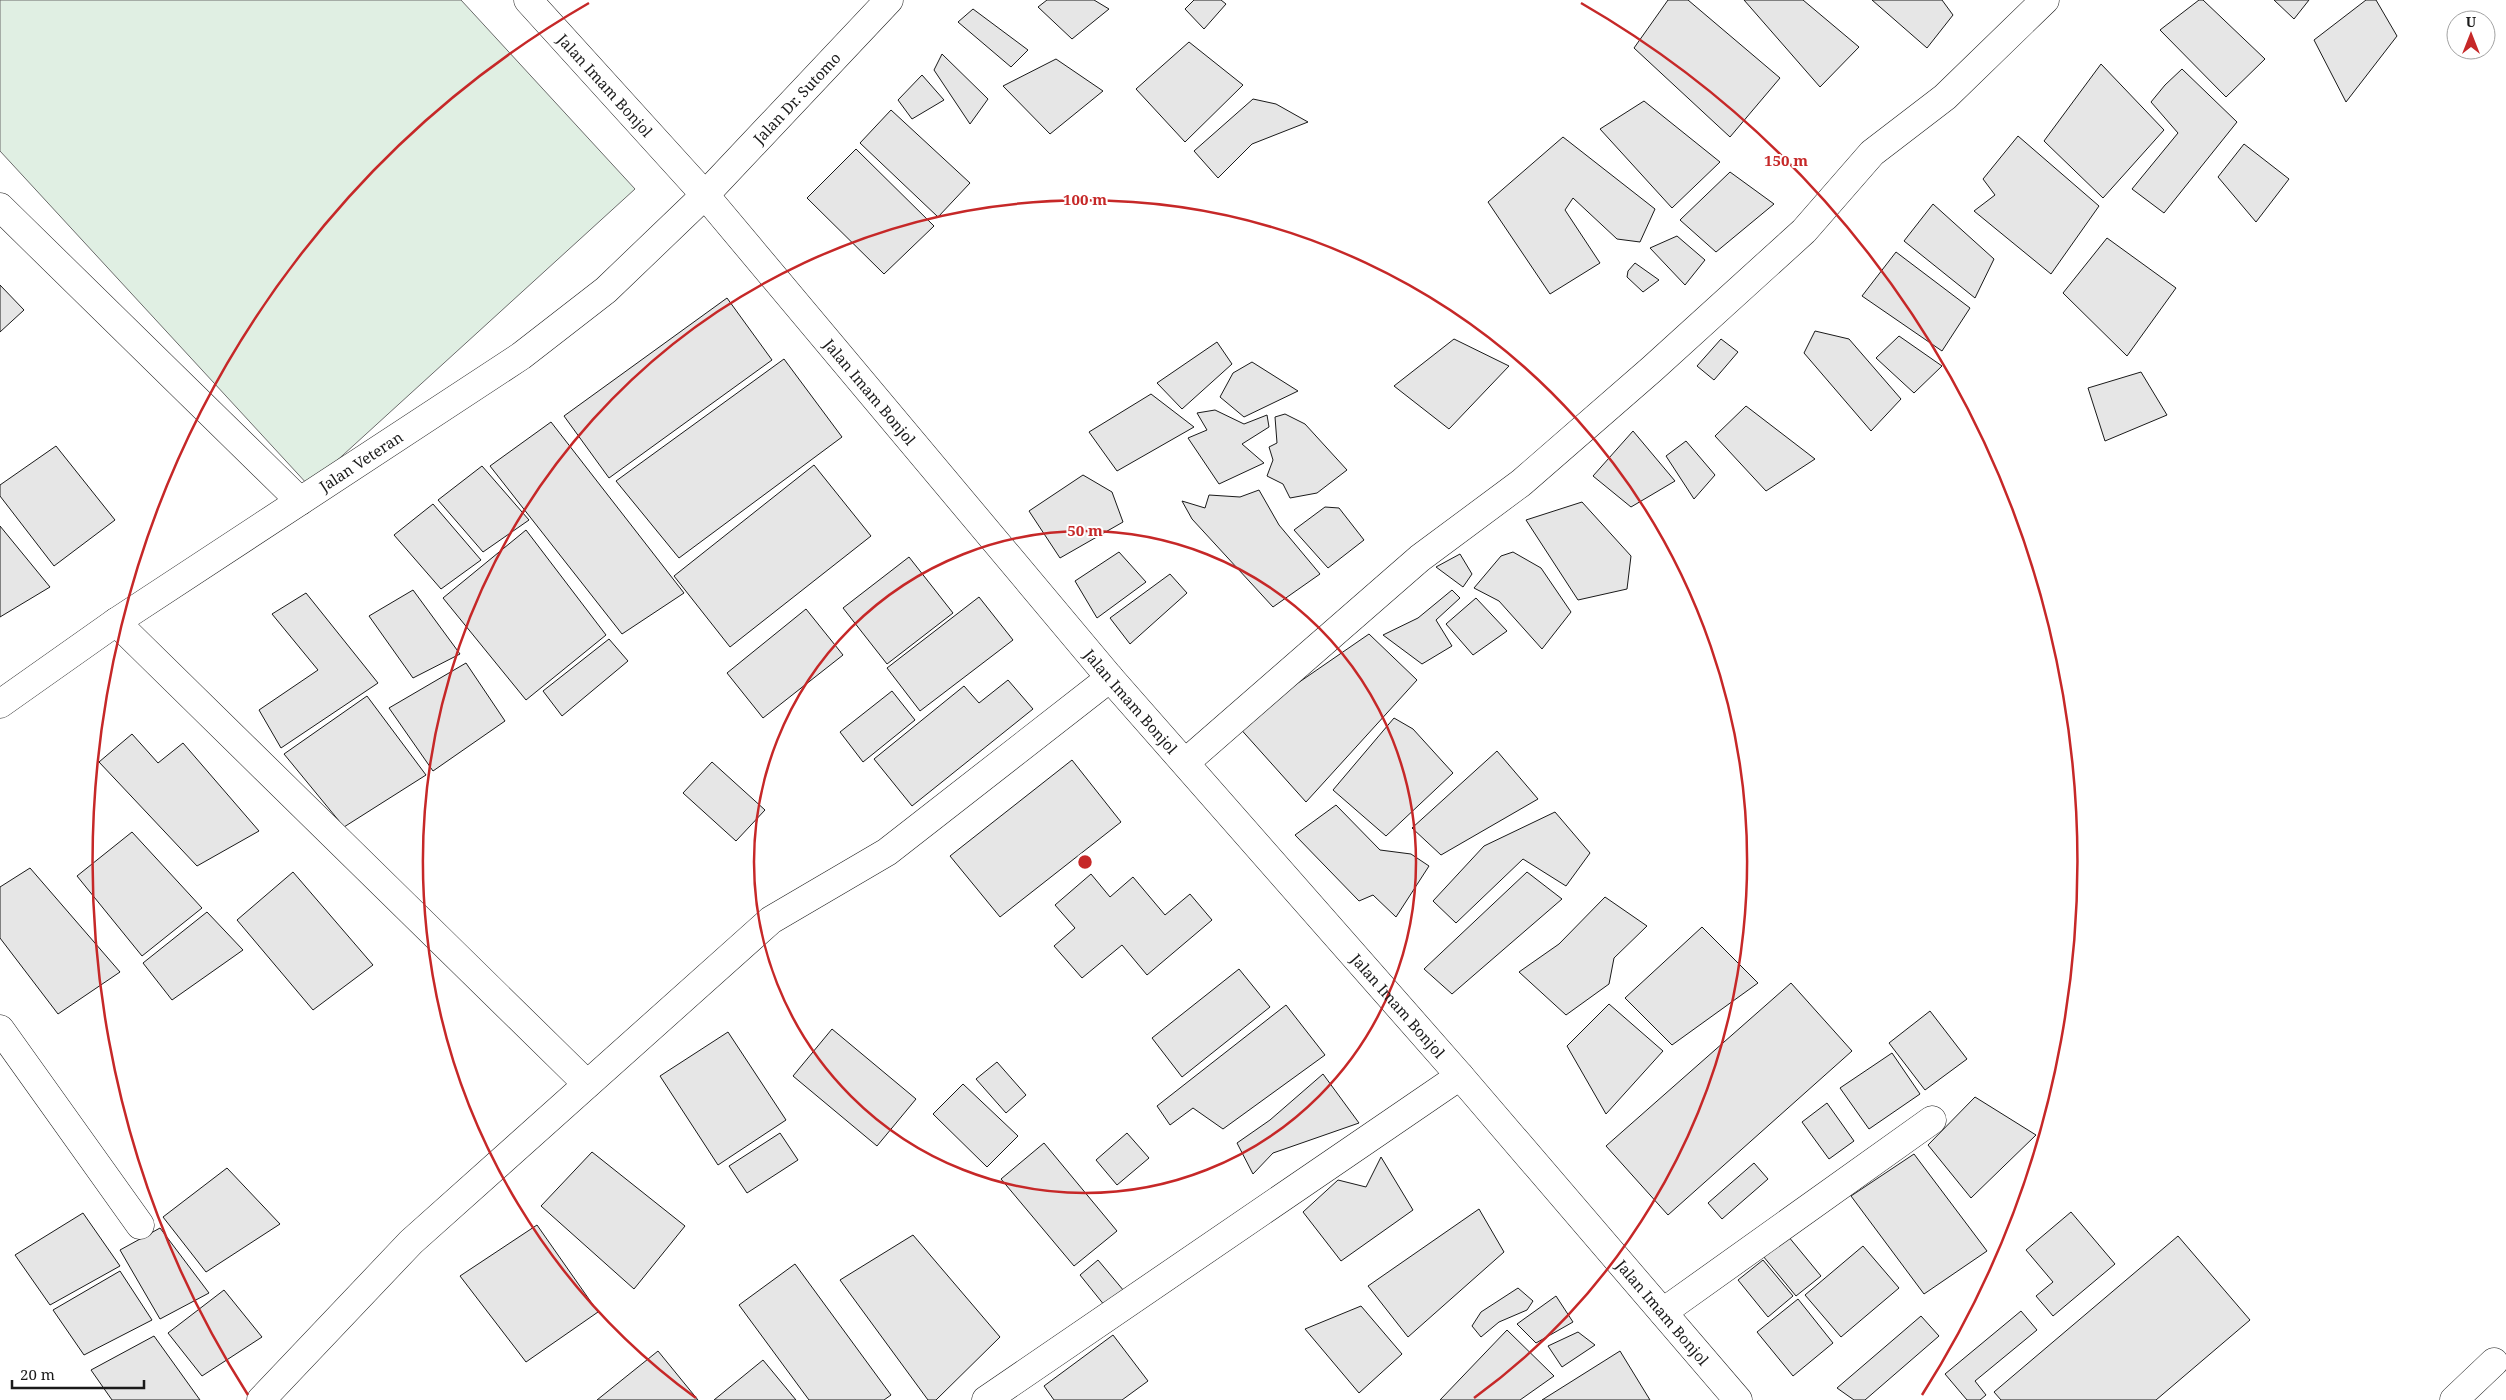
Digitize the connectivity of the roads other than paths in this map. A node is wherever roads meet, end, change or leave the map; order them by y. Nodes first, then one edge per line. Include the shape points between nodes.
1 (528, 0) edge
2 (889, 0) edge
3 (2045, 0) edge
4 (705, 195) junction
5 (0, 207) edge
6 (300, 501) junction
7 (116, 622) junction
8 (1110, 678) junction
9 (0, 704) edge
10 (1186, 762) junction
11 (0, 1029) edge
12 (1460, 1076) junction
13 (587, 1084) junction
14 (1932, 1120) dead end
15 (140, 1225) dead end
16 (1663, 1312) junction
17 (2494, 1362) dead end
18 (261, 1400) edge
19 (986, 1400) edge
20 (1738, 1400) edge
21 (2454, 1400) edge

1 - 4 street, Jalan Imam Bonjol
2 - 4 street, Jalan Dr. Sutomo
3 - 10 street via 1945,97 1872,153 1804,231 1652,369 1521,483 1420,558
4 - 6 street, Jalan Veteran via 606,290 521,356
4 - 8 street, Jalan Imam Bonjol
5 - 6 street
6 - 7 street, Jalan Veteran
7 - 9 street, Jalan Veteran
7 - 13 street
8 - 10 street, Jalan Imam Bonjol
8 - 13 street via 887,852 771,920
10 - 12 street, Jalan Imam Bonjol
11 - 15 street
12 - 16 street, Jalan Imam Bonjol
12 - 19 street
13 - 18 street via 410,1242
14 - 16 street
16 - 20 street, Jalan Imam Bonjol
17 - 21 street

